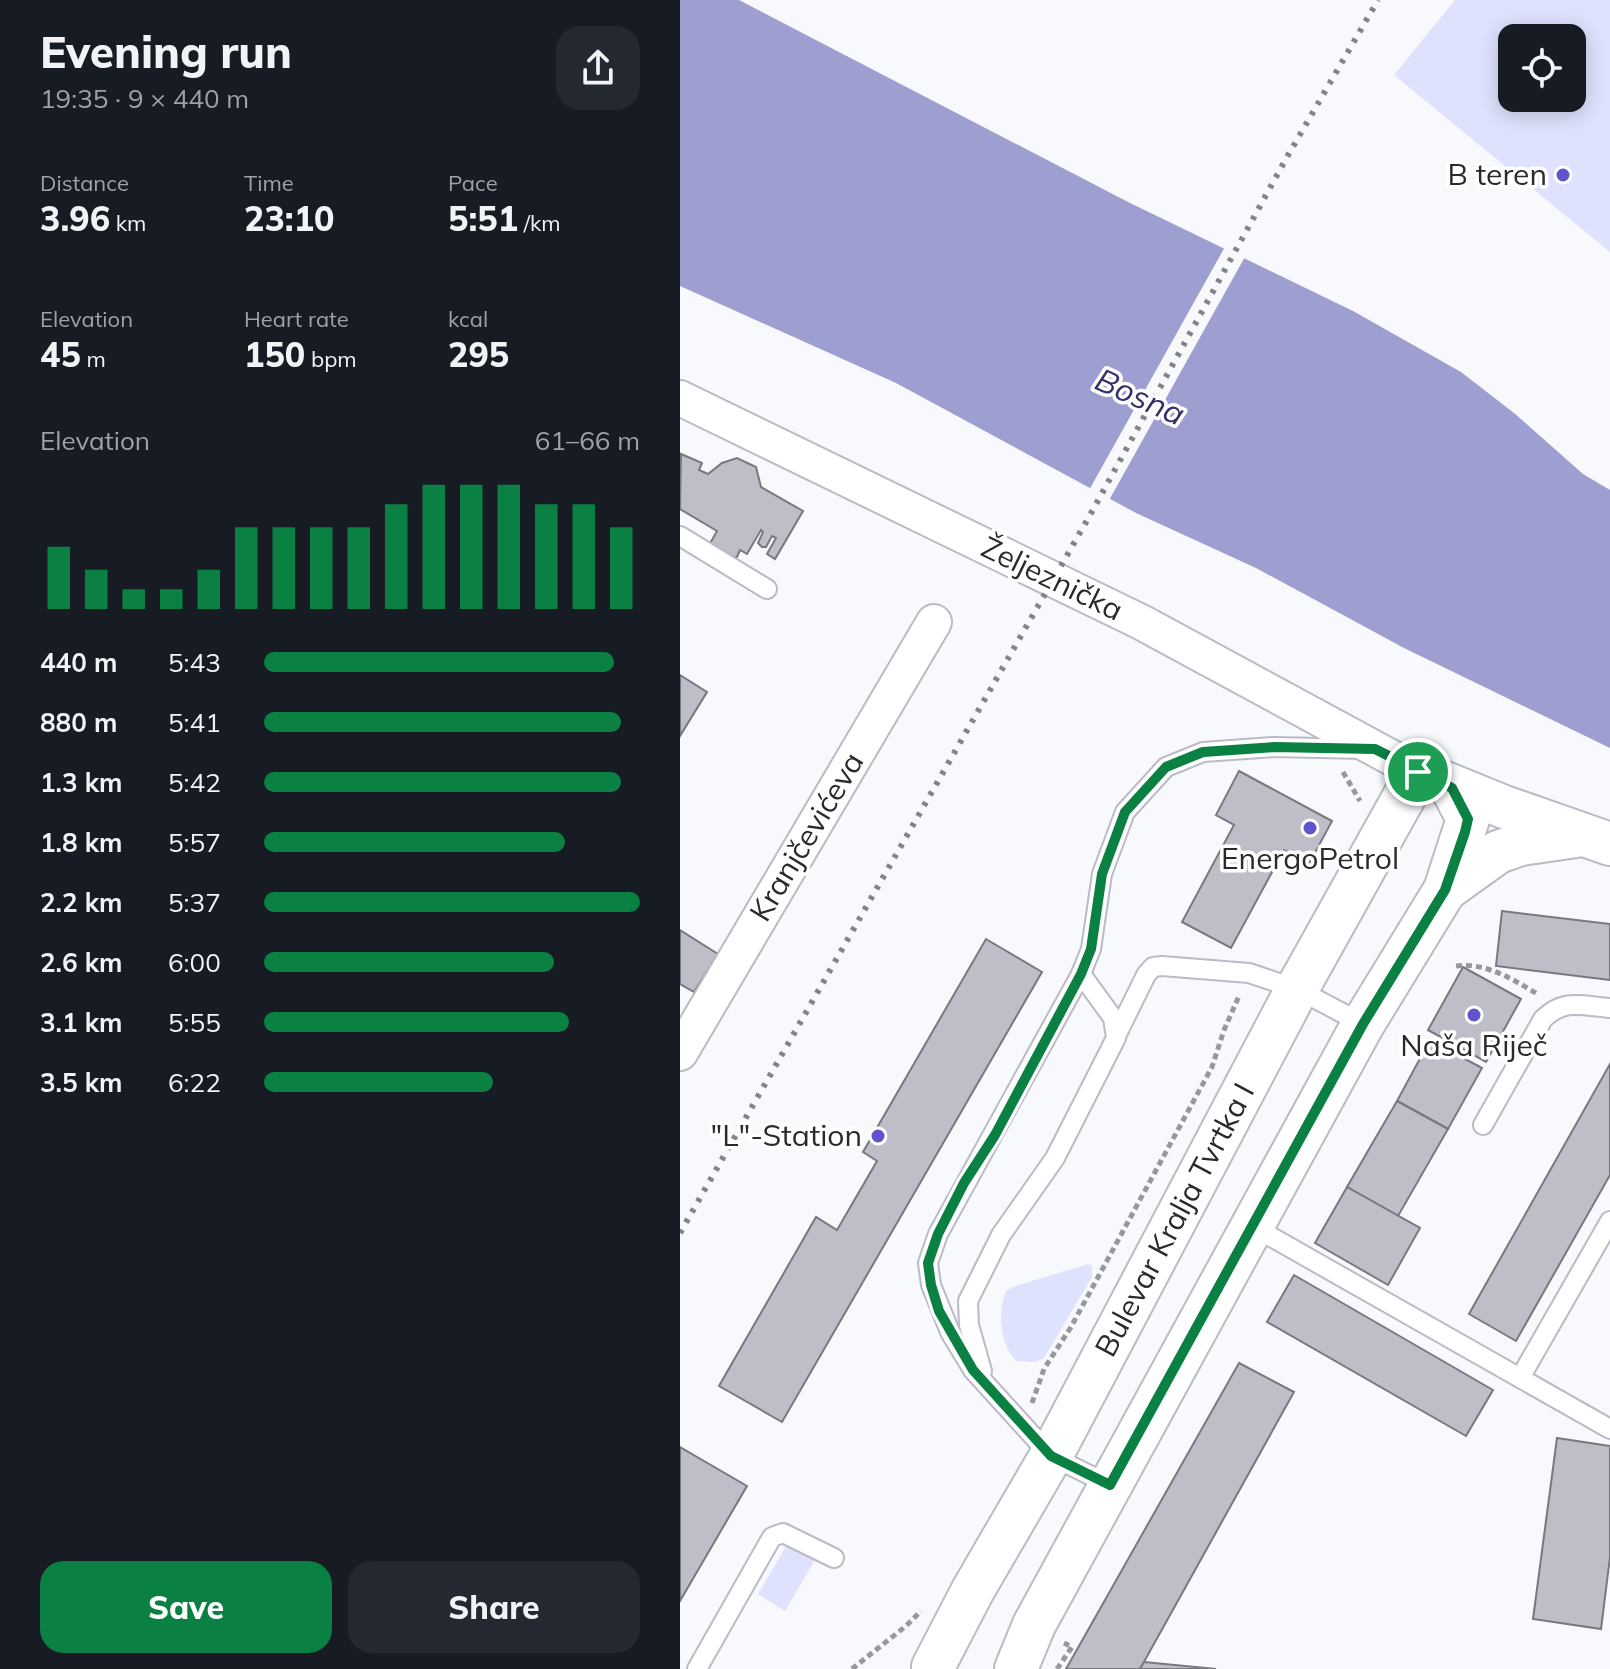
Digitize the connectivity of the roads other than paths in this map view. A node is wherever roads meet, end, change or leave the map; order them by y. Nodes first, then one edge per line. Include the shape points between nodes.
1 (680, 398) edge
2 (680, 536) edge
3 (767, 589) dead end
4 (934, 622) dead end
5 (1375, 749) junction
6 (1435, 780) junction
7 (1595, 840) edge
8 (1445, 890) junction
9 (1081, 974) junction
10 (1297, 989) junction
11 (1610, 1008) edge
12 (1363, 1024) junction
13 (1116, 1038) junction
14 (680, 1053) edge
15 (1483, 1125) dead end
16 (1610, 1221) edge
17 (1252, 1226) junction
18 (1520, 1378) junction
19 (991, 1391) junction
20 (1610, 1429) edge
21 (1051, 1456) junction
22 (1110, 1485) junction
23 (834, 1558) dead end
24 (932, 1668) edge
25 (697, 1669) edge
26 (1016, 1669) edge

1 - 5 street, Željeznička via 1141,622
2 - 3 lane
4 - 14 street, Kranjčevićeva
5 - 6 street, Željeznička
5 - 9 lane via 1203,752 1166,767 1125,812 1102,874 1091,949
6 - 7 street
6 - 8 street via 1468,819
6 - 10 street, Bulevar Kralja Tvrtka I
7 - 8 street via 1521,844 1498,852
8 - 12 street
9 - 13 lane via 1113,1018
9 - 19 lane via 958,1196 928,1263 939,1311
10 - 12 lane
10 - 13 lane via 1249,973 1153,967
10 - 21 street, Bulevar Kralja Tvrtka I
11 - 15 lane via 1556,1007 1543,1019
12 - 17 street
13 - 19 lane via 1055,1158 1001,1235 968,1301 973,1345
16 - 18 lane
17 - 18 lane
17 - 22 street
18 - 20 lane
19 - 21 lane
21 - 22 lane
21 - 24 street, Bulevar Kralja Tvrtka I
22 - 26 street
23 - 25 lane via 783,1533 772,1537

